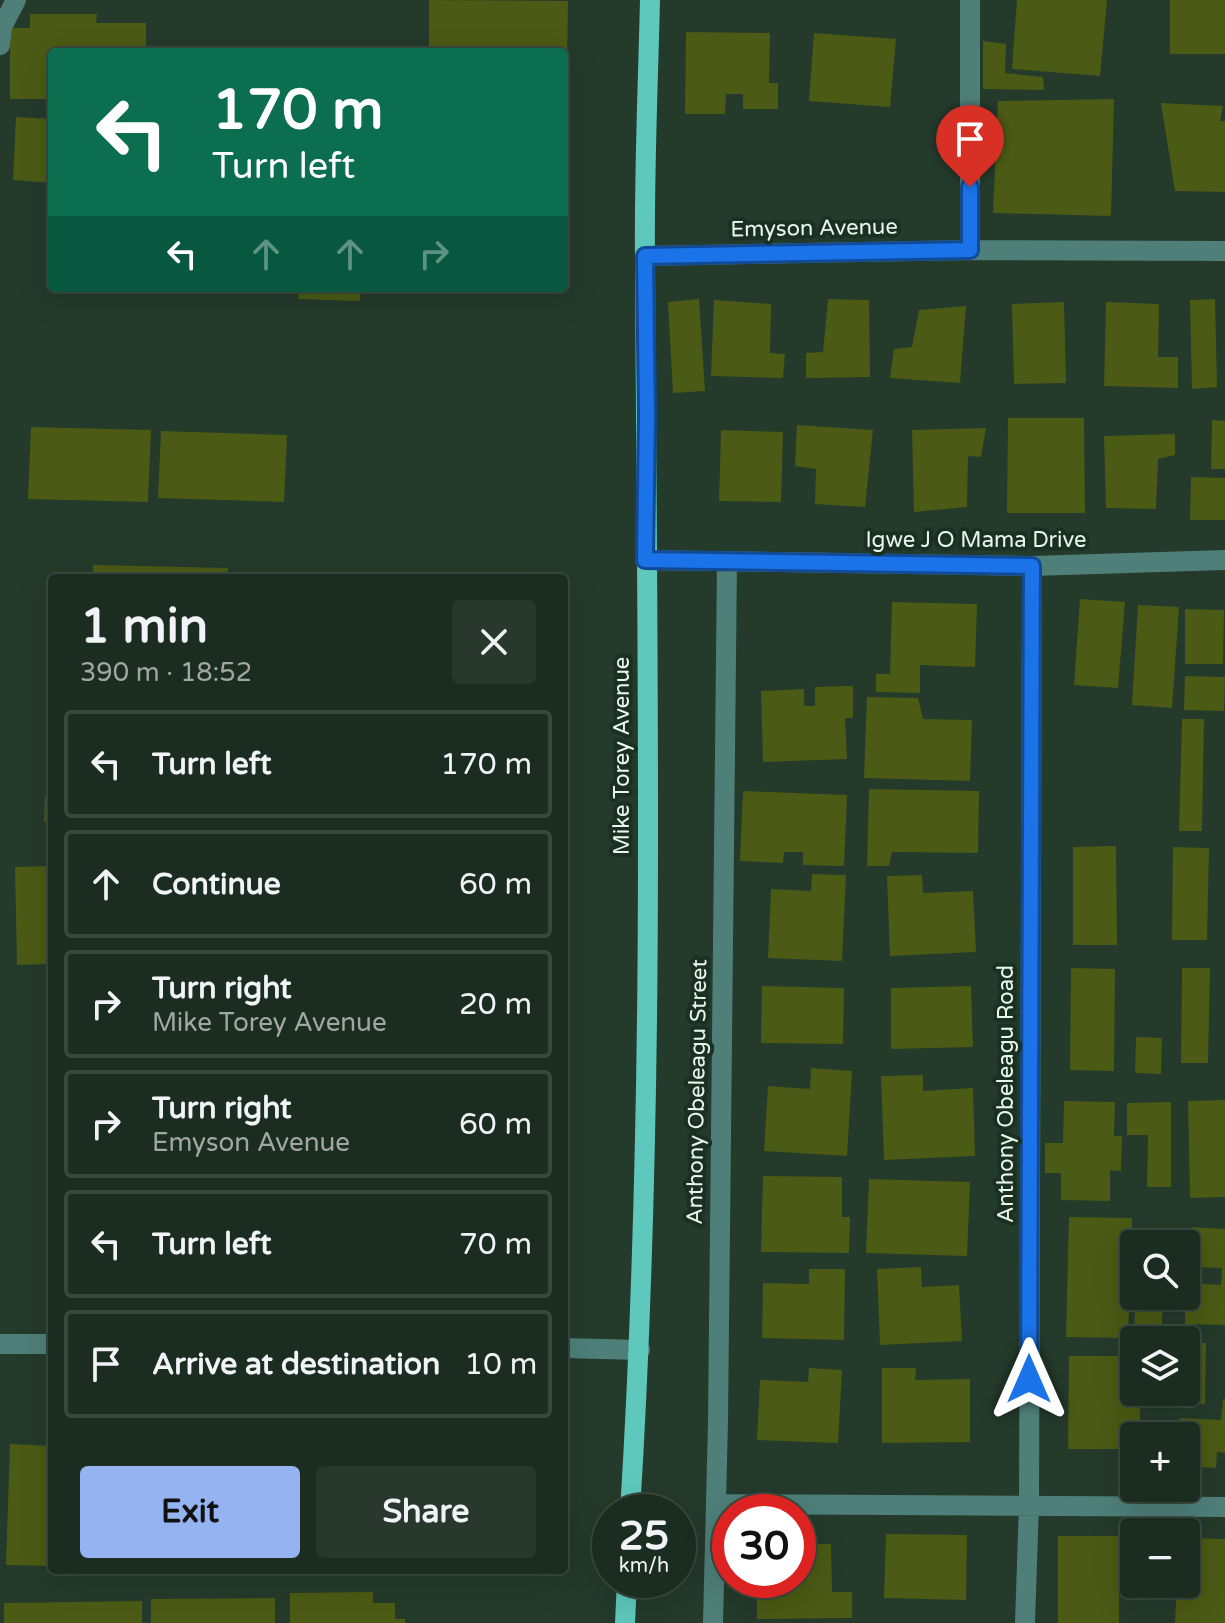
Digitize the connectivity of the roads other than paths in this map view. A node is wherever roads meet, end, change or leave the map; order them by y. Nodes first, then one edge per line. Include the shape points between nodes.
1 (16, 0) edge
2 (650, 0) edge
3 (970, 0) edge
4 (0, 45) edge
5 (970, 250) junction
6 (1225, 251) edge
7 (645, 256) junction
8 (645, 560) junction
9 (1225, 560) edge
10 (727, 561) junction
11 (1032, 566) junction
12 (0, 1344) edge
13 (48, 1344) edge
14 (568, 1348) edge
15 (640, 1350) junction
16 (631, 1494) edge
17 (717, 1494) edge
18 (816, 1504) edge
19 (1029, 1504) junction
20 (1225, 1507) edge
21 (626, 1598) edge
22 (714, 1598) edge
23 (625, 1623) edge
24 (713, 1623) edge
25 (1025, 1623) edge

1 - 4 street via 2,27
2 - 7 main road, Mike Torey Avenue
3 - 5 street
5 - 6 street, Emyson Avenue
5 - 7 street, Emyson Avenue
7 - 8 main road, Mike Torey Avenue
8 - 10 street, Igwe J O Mama Drive
8 - 15 main road, Mike Torey Avenue via 646,1076
9 - 11 street, Igwe J O Mama Drive
10 - 11 street, Igwe J O Mama Drive
10 - 17 street, Anthony Obeleagu Street
11 - 19 street, Anthony Obeleagu Road
12 - 13 street
14 - 15 street
15 - 16 main road, Mike Torey Avenue
18 - 19 street
19 - 20 street
19 - 25 street, Anthony Obeleagu Road
21 - 23 main road
22 - 24 street, Anthony Obeleagu Street

